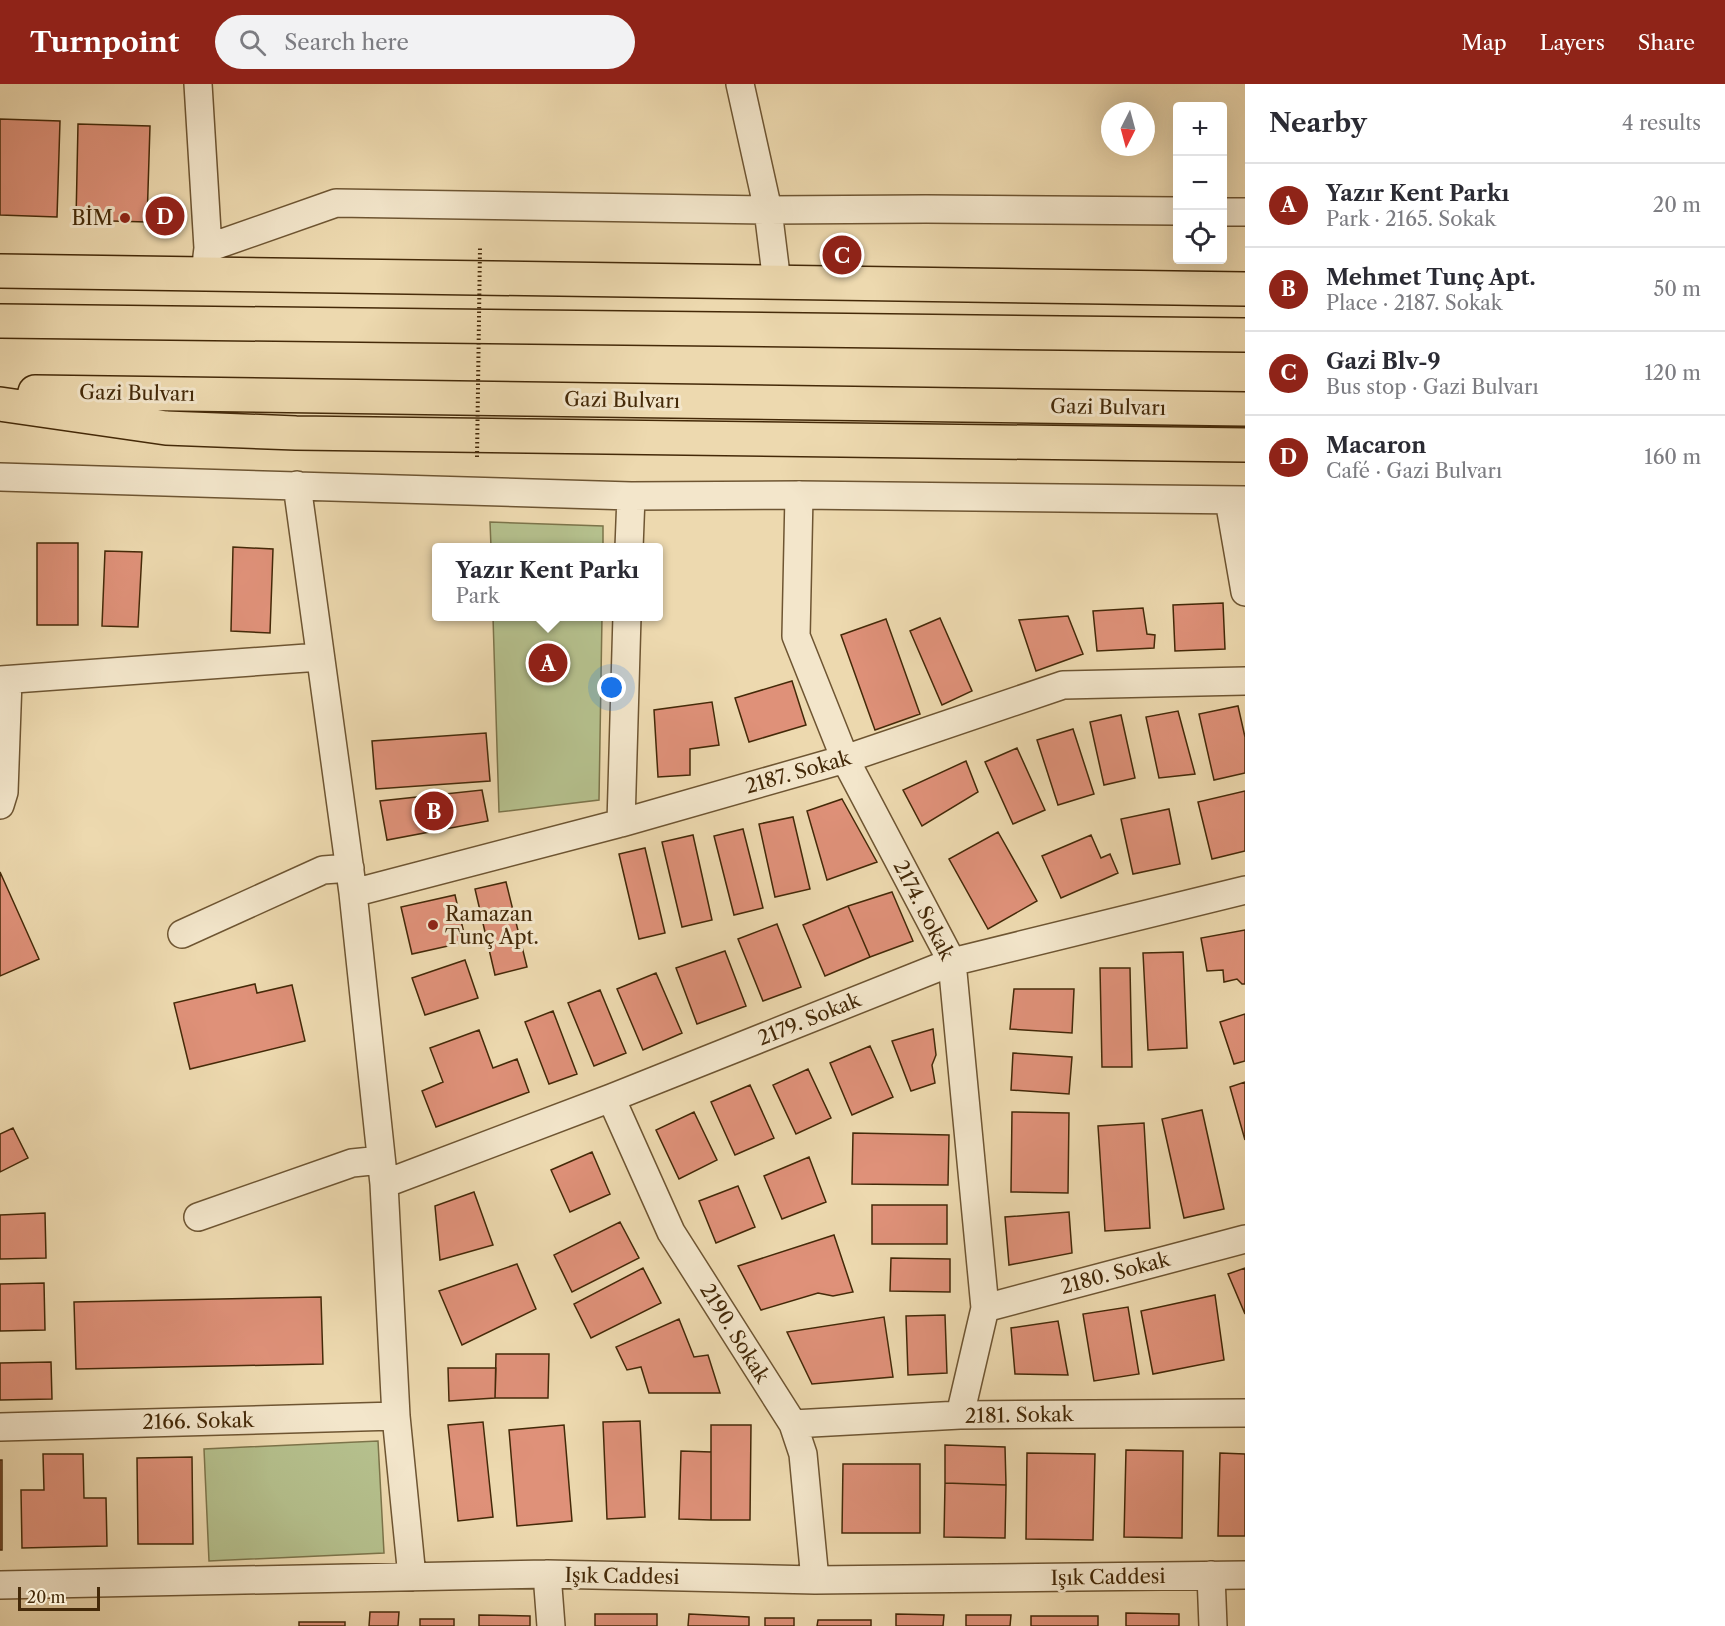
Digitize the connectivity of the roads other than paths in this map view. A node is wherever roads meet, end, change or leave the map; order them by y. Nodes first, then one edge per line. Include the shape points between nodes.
1 (198, 84) edge
2 (740, 84) edge
3 (768, 210) junction
4 (1173, 211) edge
5 (1227, 212) edge
6 (1245, 212) edge
7 (206, 261) junction
8 (0, 271) edge
9 (777, 283) junction
10 (1245, 289) edge
11 (0, 321) edge
12 (1245, 335) edge
13 (0, 391) edge
14 (0, 404) edge
15 (1245, 409) edge
16 (1245, 445) edge
17 (0, 477) edge
18 (297, 485) junction
19 (799, 495) junction
20 (631, 496) junction
21 (1237, 500) edge
22 (629, 543) edge
23 (1245, 592) edge
24 (627, 621) edge
25 (320, 657) junction
26 (4, 680) edge
27 (1245, 681) edge
28 (845, 759) junction
29 (0, 805) edge
30 (621, 823) junction
31 (351, 881) junction
32 (1245, 890) edge
33 (182, 934) dead end
34 (952, 962) junction
35 (610, 1098) junction
36 (383, 1172) junction
37 (198, 1217) dead end
38 (1245, 1239) edge
39 (985, 1308) junction
40 (1245, 1413) edge
41 (960, 1415) junction
42 (396, 1416) junction
43 (793, 1425) junction
44 (0, 1426) edge
45 (547, 1574) junction
46 (1211, 1575) junction
47 (1245, 1575) edge
48 (412, 1577) junction
49 (815, 1580) junction
50 (0, 1585) edge
51 (551, 1626) edge
52 (1213, 1626) edge

1 - 7 street
2 - 3 street
3 - 4 street
3 - 7 street via 336,203
3 - 9 street
5 - 6 street
7 - 8 highway
7 - 9 highway
9 - 10 highway
11 - 12 highway
13 - 15 highway, Gazi Bulvarı
14 - 16 highway via 166,428 296,433
17 - 18 street
18 - 20 street
18 - 25 street
19 - 20 street
19 - 21 street
19 - 28 street, 2174. Sokak via 796,636
20 - 22 street
21 - 23 street
24 - 30 street
25 - 26 street
25 - 31 street
26 - 29 street via 4,792
27 - 28 street, 2187. Sokak via 1063,685
28 - 30 street, 2187. Sokak
28 - 34 street, 2174. Sokak
30 - 31 street, 2187. Sokak
31 - 33 street, 2187. Sokak via 323,870
31 - 36 street
32 - 34 street, 2179. Sokak
34 - 35 street, 2179. Sokak
34 - 39 street, 2174. Sokak
35 - 36 street, 2179. Sokak
35 - 43 street, 2190. Sokak via 671,1232
36 - 37 street, 2179. Sokak via 352,1163
36 - 42 street
38 - 39 street, 2180. Sokak
39 - 41 street, 2174. Sokak
40 - 41 street, 2181. Sokak
41 - 43 street, 2181. Sokak
42 - 44 street, 2166. Sokak
42 - 48 street
43 - 49 street, 2190. Sokak via 803,1454
45 - 48 street, Işık Caddesi
45 - 49 street, Işık Caddesi
45 - 51 street
46 - 47 street, Işık Caddesi
46 - 49 street, Işık Caddesi
46 - 52 street
48 - 50 street, Işık Caddesi

